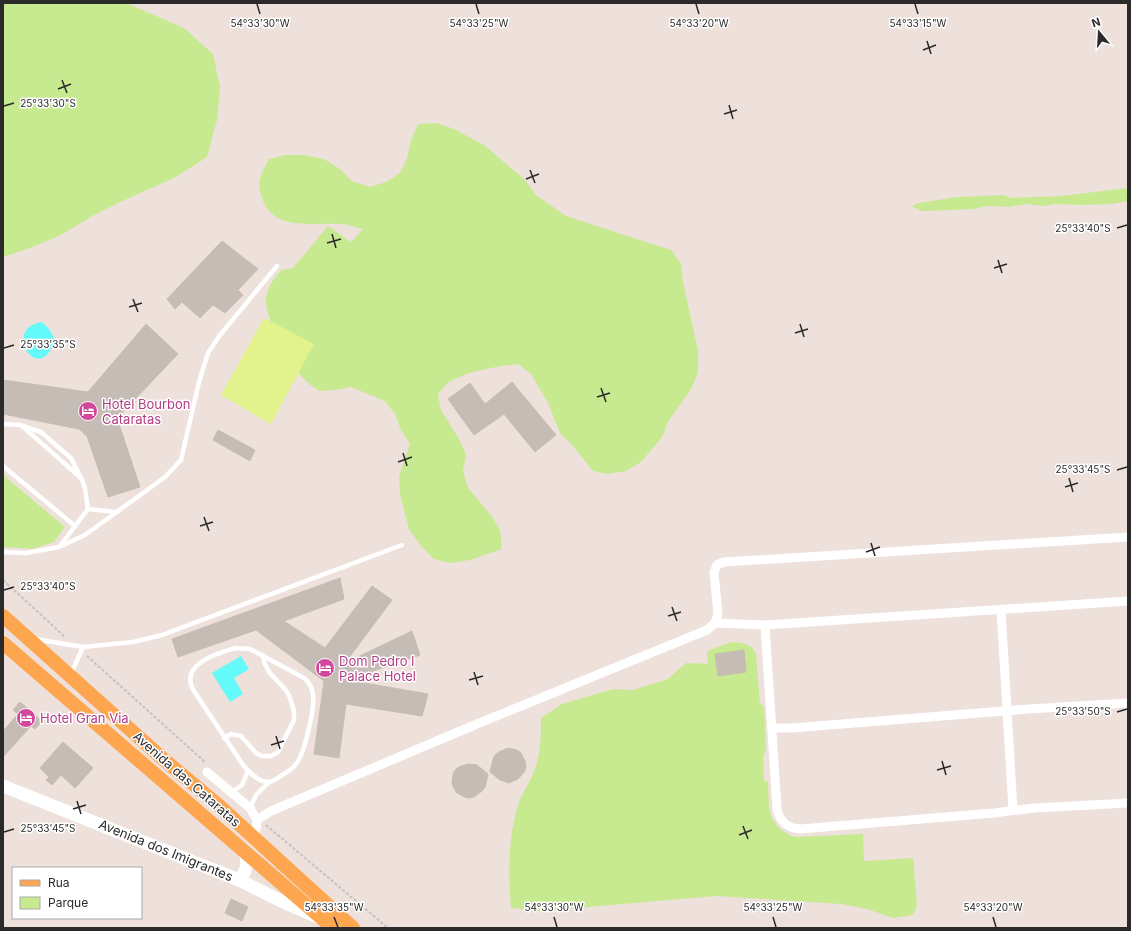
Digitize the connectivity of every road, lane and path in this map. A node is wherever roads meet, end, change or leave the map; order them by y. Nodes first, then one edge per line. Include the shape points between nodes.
1 (277, 266) dead end
2 (3, 424) edge
3 (20, 425) junction
4 (3, 466) edge
5 (82, 479) junction
6 (88, 509) junction
7 (115, 512) junction
8 (75, 526) junction
9 (1128, 537) edge
10 (402, 545) dead end
11 (59, 547) junction
12 (3, 552) edge
13 (3, 580) edge
14 (1128, 601) edge
15 (1000, 610) junction
16 (3, 616) edge
17 (716, 623) junction
18 (765, 625) junction
19 (27, 638) junction
20 (3, 643) edge
21 (75, 646) junction
22 (82, 649) junction
23 (263, 655) junction
24 (70, 676) junction
25 (1128, 703) edge
26 (1007, 710) junction
27 (772, 728) junction
28 (224, 738) junction
29 (208, 768) joint
30 (248, 772) junction
31 (269, 782) junction
32 (3, 786) edge
33 (232, 792) junction
34 (1128, 803) edge
35 (217, 804) junction
36 (250, 808) junction
37 (1013, 810) junction
38 (260, 818) junction
39 (255, 839) junction
40 (244, 850) junction
41 (239, 880) junction
42 (329, 924) edge
43 (353, 928) edge
44 (388, 928) edge

1 - 7 lane via 208,353 181,460 165,477
2 - 3 lane
3 - 5 lane
3 - 5 lane via 41,432 70,458
4 - 8 lane
5 - 6 lane
6 - 7 lane
6 - 8 lane
7 - 11 lane via 85,535
8 - 11 lane
9 - 17 street via 724,562 717,565 714,572 718,614
10 - 22 lane via 162,635 134,642
11 - 12 lane via 26,553
13 - 21 path
14 - 15 street
15 - 18 street
15 - 26 street
16 - 19 main road, Avenida das Cataratas
17 - 18 street
17 - 38 street via 707,630 270,811
18 - 27 street
19 - 21 lane
19 - 24 main road, Avenida das Cataratas
20 - 40 main road, Avenida das Cataratas
21 - 22 lane
22 - 24 lane
22 - 29 path
23 - 28 lane via 246,648 236,648 197,665 192,672 191,687
23 - 28 lane via 269,672 289,695 294,720 278,752 270,756 256,753 241,736 231,734
23 - 31 lane via 304,678 312,689 314,698 306,746 300,759 293,768
24 - 35 main road, Avenida das Cataratas
25 - 26 street
26 - 27 street
26 - 37 street
27 - 37 street via 777,809 781,820 789,827 800,829
28 - 30 lane
29 - 33 street
30 - 31 lane
30 - 33 lane via 242,785
31 - 36 lane via 256,795
32 - 41 street, Avenida dos Imigrantes
33 - 35 street
33 - 36 street
34 - 37 street
35 - 39 main road, Avenida das Cataratas
36 - 38 street
38 - 39 street
38 - 44 path
39 - 43 main road, Avenida das Cataratas
40 - 41 street, Avenida dos Imigrantes via 247,866
40 - 42 main road, Avenida das Cataratas
41 - 42 street, Avenida dos Imigrantes

